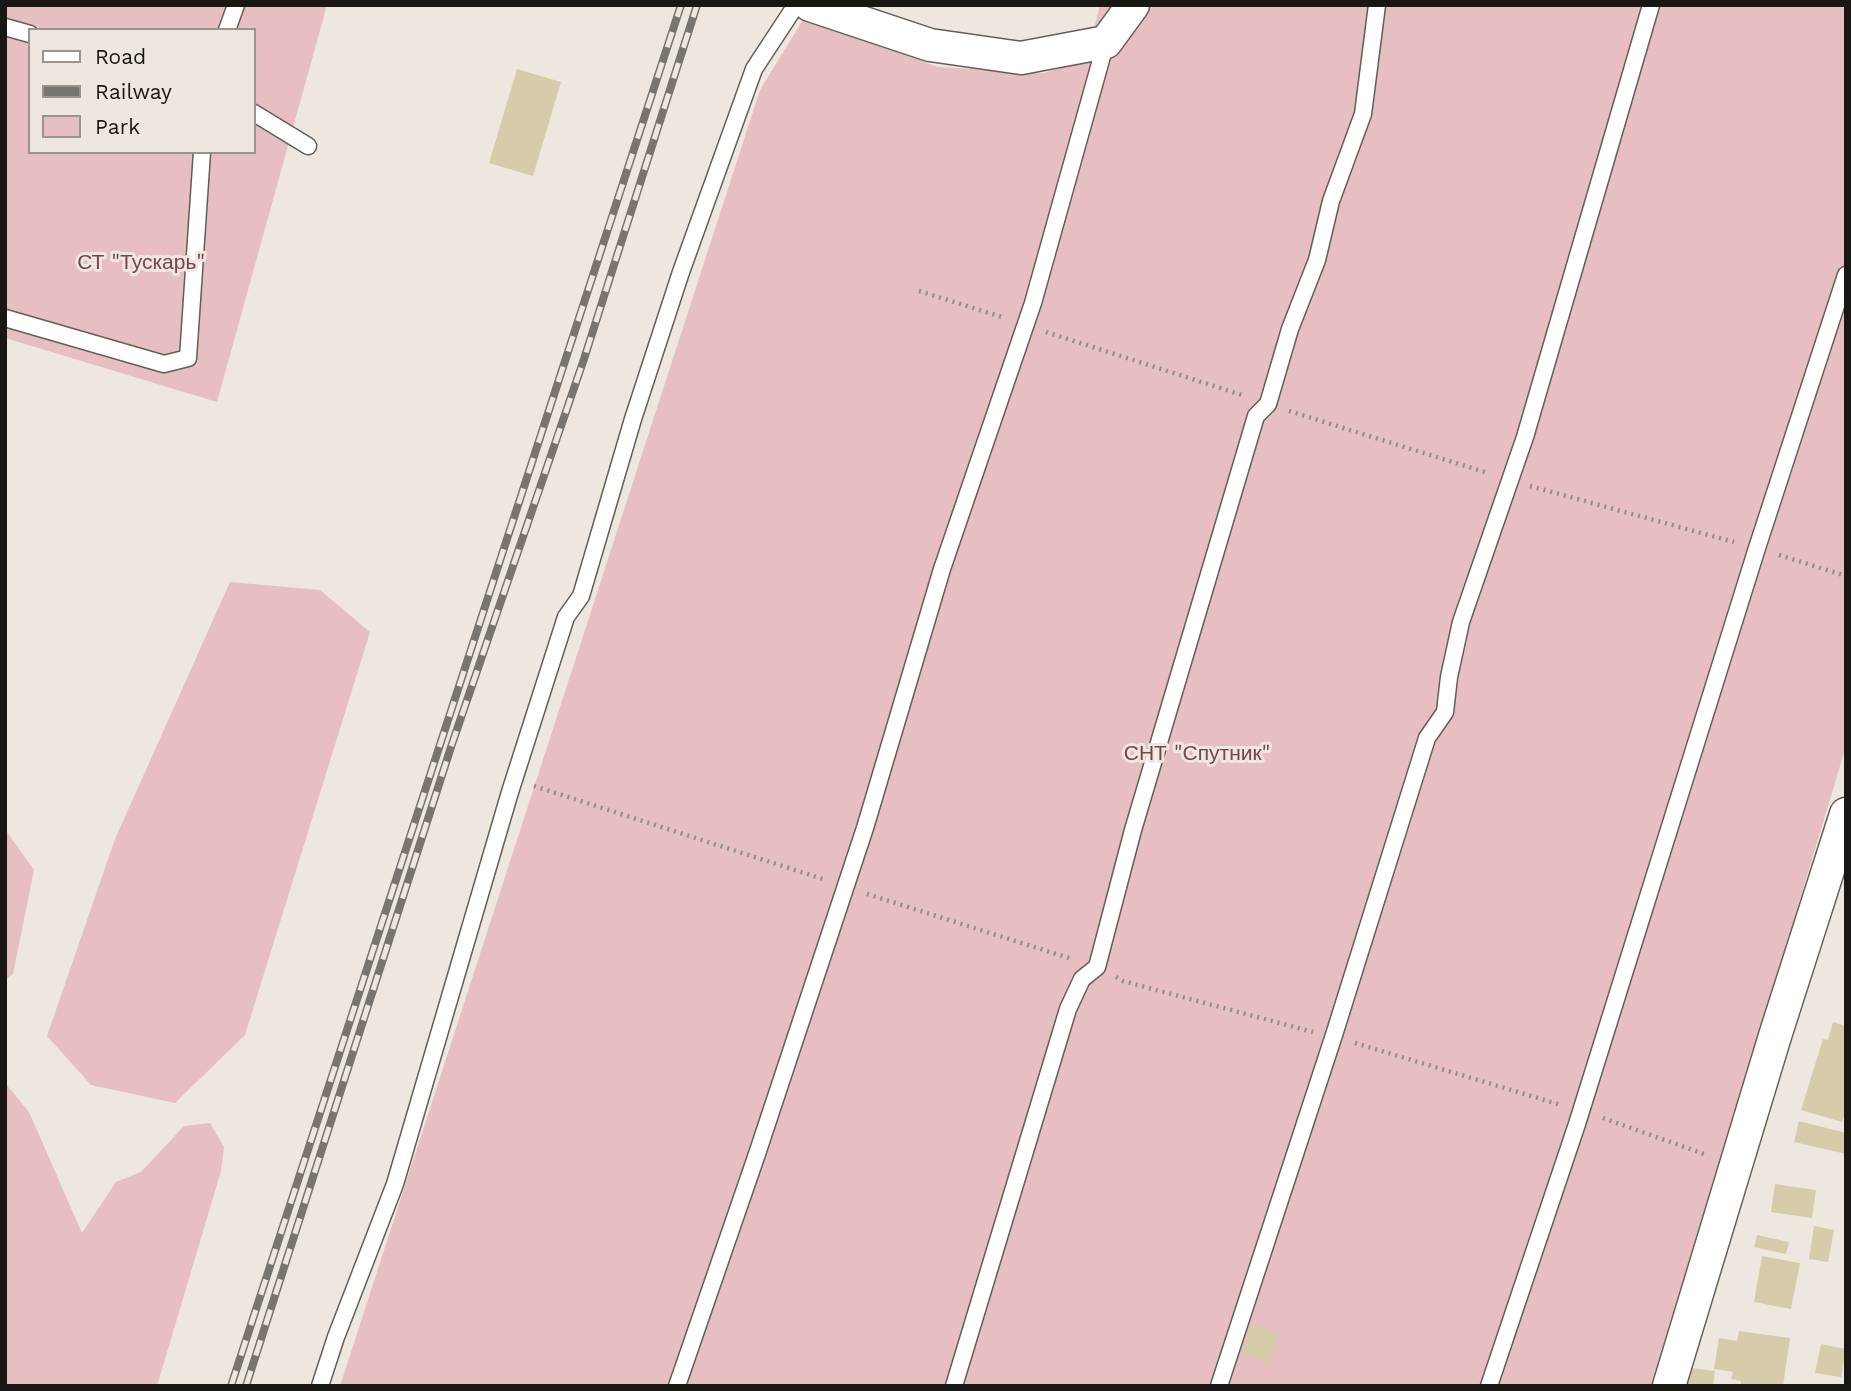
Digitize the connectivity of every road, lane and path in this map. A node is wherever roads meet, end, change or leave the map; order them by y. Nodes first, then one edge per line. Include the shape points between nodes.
1 (236, 5) edge
2 (796, 5) edge
3 (810, 5) edge
4 (1133, 5) edge
5 (1377, 5) edge
6 (1651, 5) edge
7 (5, 27) edge
8 (228, 28) edge
9 (28, 33) edge
10 (1106, 42) junction
11 (256, 114) edge
12 (308, 145) dead end
13 (202, 154) edge
14 (1846, 275) edge
15 (919, 291) dead end
16 (5, 318) edge
17 (1025, 325) junction
18 (1268, 404) junction
19 (1510, 480) junction
20 (1757, 548) junction
21 (1846, 576) edge
22 (514, 780) junction
23 (1846, 814) edge
24 (846, 887) junction
25 (1097, 967) junction
26 (1334, 1035) junction
27 (1581, 1111) junction
28 (1736, 1165) junction
29 (320, 1386) edge
30 (677, 1386) edge
31 (954, 1386) edge
32 (1219, 1386) edge
33 (1489, 1386) edge
34 (1668, 1386) edge

1 - 8 lane
2 - 22 lane via 754,69 727,140 633,419 581,596 566,617
3 - 10 street via 930,45 1021,58
4 - 10 street
5 - 18 lane via 1363,114
6 - 19 lane
7 - 9 lane
10 - 17 lane
11 - 12 lane
13 - 16 lane via 188,358 164,364
14 - 20 lane
15 - 17 path
17 - 18 path
17 - 24 lane via 942,569
18 - 19 path
18 - 25 lane via 1256,416 1252,429
19 - 20 path
19 - 26 lane via 1461,622 1445,712 1427,737
20 - 21 path
20 - 27 lane
22 - 24 path
22 - 29 lane via 395,1184
23 - 28 street
24 - 25 path
24 - 30 lane
25 - 26 path via 1123,981
25 - 31 lane via 1082,979 1068,1009
26 - 27 path
26 - 32 lane
27 - 28 path
27 - 33 lane
28 - 34 street

